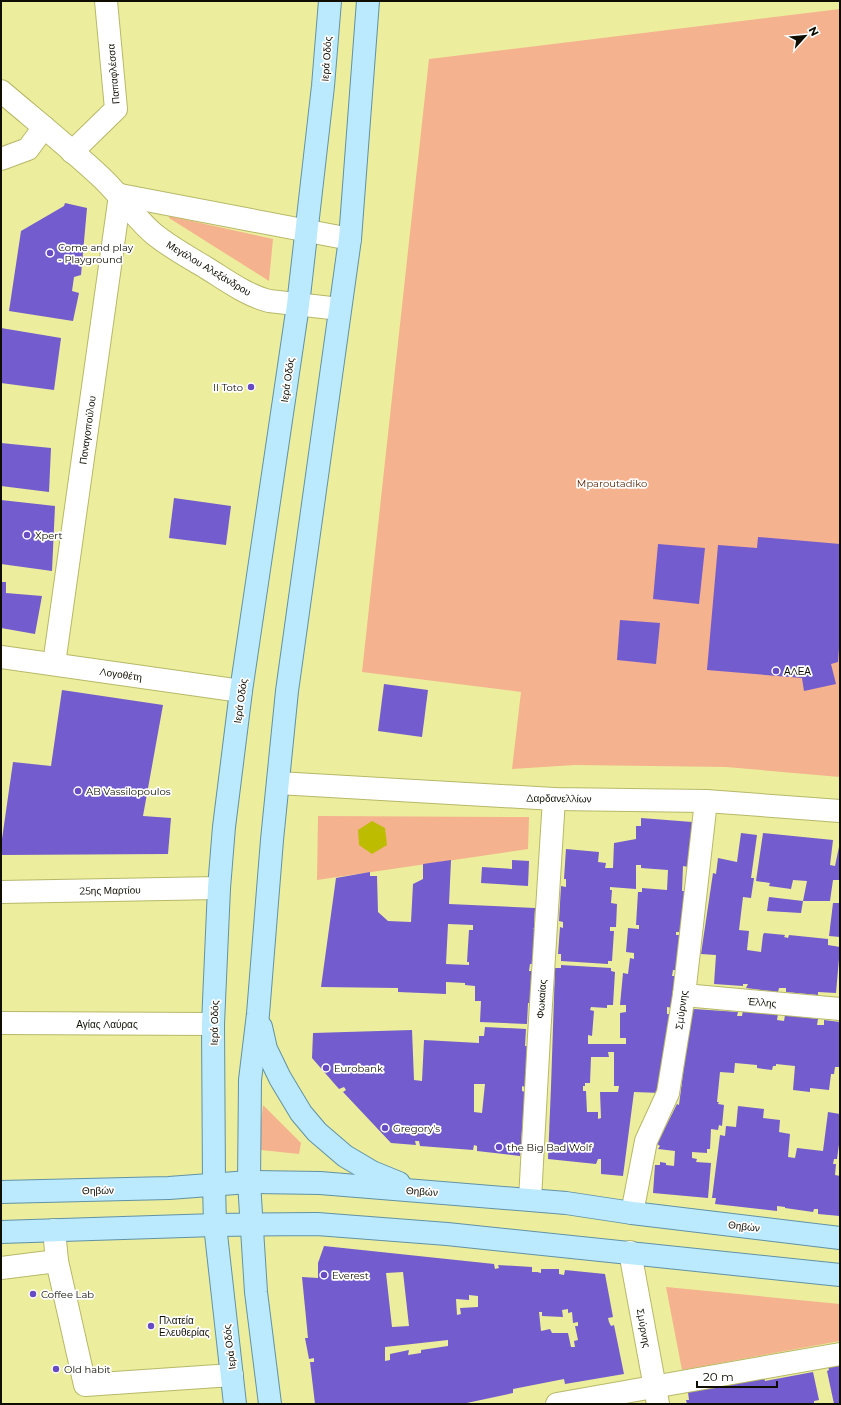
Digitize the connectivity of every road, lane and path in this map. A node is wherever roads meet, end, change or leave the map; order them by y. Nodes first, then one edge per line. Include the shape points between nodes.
1 (106, 1) edge
2 (330, 1) edge
3 (368, 1) edge
4 (1, 91) edge
5 (44, 127) junction
6 (72, 152) junction
7 (1, 159) edge
8 (120, 195) junction
9 (307, 231) junction
10 (350, 239) junction
11 (298, 305) junction
12 (340, 310) junction
13 (1, 657) edge
14 (54, 664) junction
15 (241, 691) junction
16 (278, 783) junction
17 (554, 799) junction
18 (706, 801) junction
19 (840, 811) edge
20 (219, 888) junction
21 (1, 892) edge
22 (684, 995) junction
23 (840, 1009) edge
24 (258, 1014) junction
25 (1, 1023) edge
26 (213, 1024) junction
27 (249, 1182) junction
28 (214, 1184) junction
29 (1, 1192) edge
30 (453, 1193) junction
31 (530, 1200) junction
32 (632, 1213) junction
33 (216, 1225) junction
34 (252, 1225) junction
35 (54, 1230) junction
36 (1, 1232) edge
37 (840, 1238) edge
38 (630, 1252) junction
39 (58, 1261) junction
40 (1, 1268) edge
41 (840, 1275) edge
42 (840, 1354) edge
43 (232, 1375) junction
44 (656, 1395) edge
45 (235, 1404) edge
46 (270, 1404) edge
47 (557, 1404) edge

1 - 6 street, Παπαφλέσσα via 116,109
2 - 9 main road, Ιερά Οδός via 324,86
3 - 10 main road
4 - 5 street, Μεγάλου Αλεξάνδρου
5 - 6 street, Μεγάλου Αλεξάνδρου
5 - 7 street via 28,149
6 - 8 street, Μεγάλου Αλεξάνδρου
8 - 9 street
8 - 11 street, Μεγάλου Αλεξάνδρου via 154,234 246,292 261,299
8 - 14 street, Παναγοπούλου
9 - 10 street
9 - 11 main road, Ιερά Οδός
10 - 12 main road
11 - 12 street, Μεγάλου Αλεξάνδρου
11 - 15 main road, Ιερά Οδός
12 - 16 main road via 287,691
13 - 14 street, Λογοθέτη
14 - 15 street, Λογοθέτη
15 - 20 main road, Ιερά Οδός
16 - 17 street, Δαρδανελλίων
16 - 24 main road
17 - 18 street, Δαρδανελλίων
17 - 31 street, Φωκαίας
18 - 19 street, Δαρδανελλίων
18 - 22 street, Σμύρνης
20 - 21 street, 25ης Μαρτίου
20 - 26 main road, Ιερά Οδός
22 - 23 street, Έλλης
22 - 32 street, Σμύρνης via 668,1092 646,1141
24 - 27 main road via 250,1080
24 - 30 main road via 266,1049 277,1073 301,1113 317,1132 346,1156 372,1172 405,1185
25 - 26 street, Αγίας Λαύρας
26 - 28 main road, Ιερά Οδός
27 - 28 main road, Θηβών
27 - 30 main road, Θηβών via 320,1183
27 - 34 main road
28 - 29 main road, Θηβών via 169,1188
28 - 33 main road, Ιερά Οδός
30 - 31 main road, Θηβών
31 - 32 main road, Θηβών
32 - 37 main road, Θηβών
33 - 34 main road
33 - 35 main road
33 - 43 main road, Ιερά Οδός
34 - 38 main road via 317,1224
34 - 46 main road via 256,1292
35 - 36 main road
35 - 39 street
38 - 41 main road
38 - 44 street, Σμύρνης
39 - 40 street
39 - 43 street via 85,1385
42 - 44 street
43 - 45 main road, Ιερά Οδός
44 - 47 street

